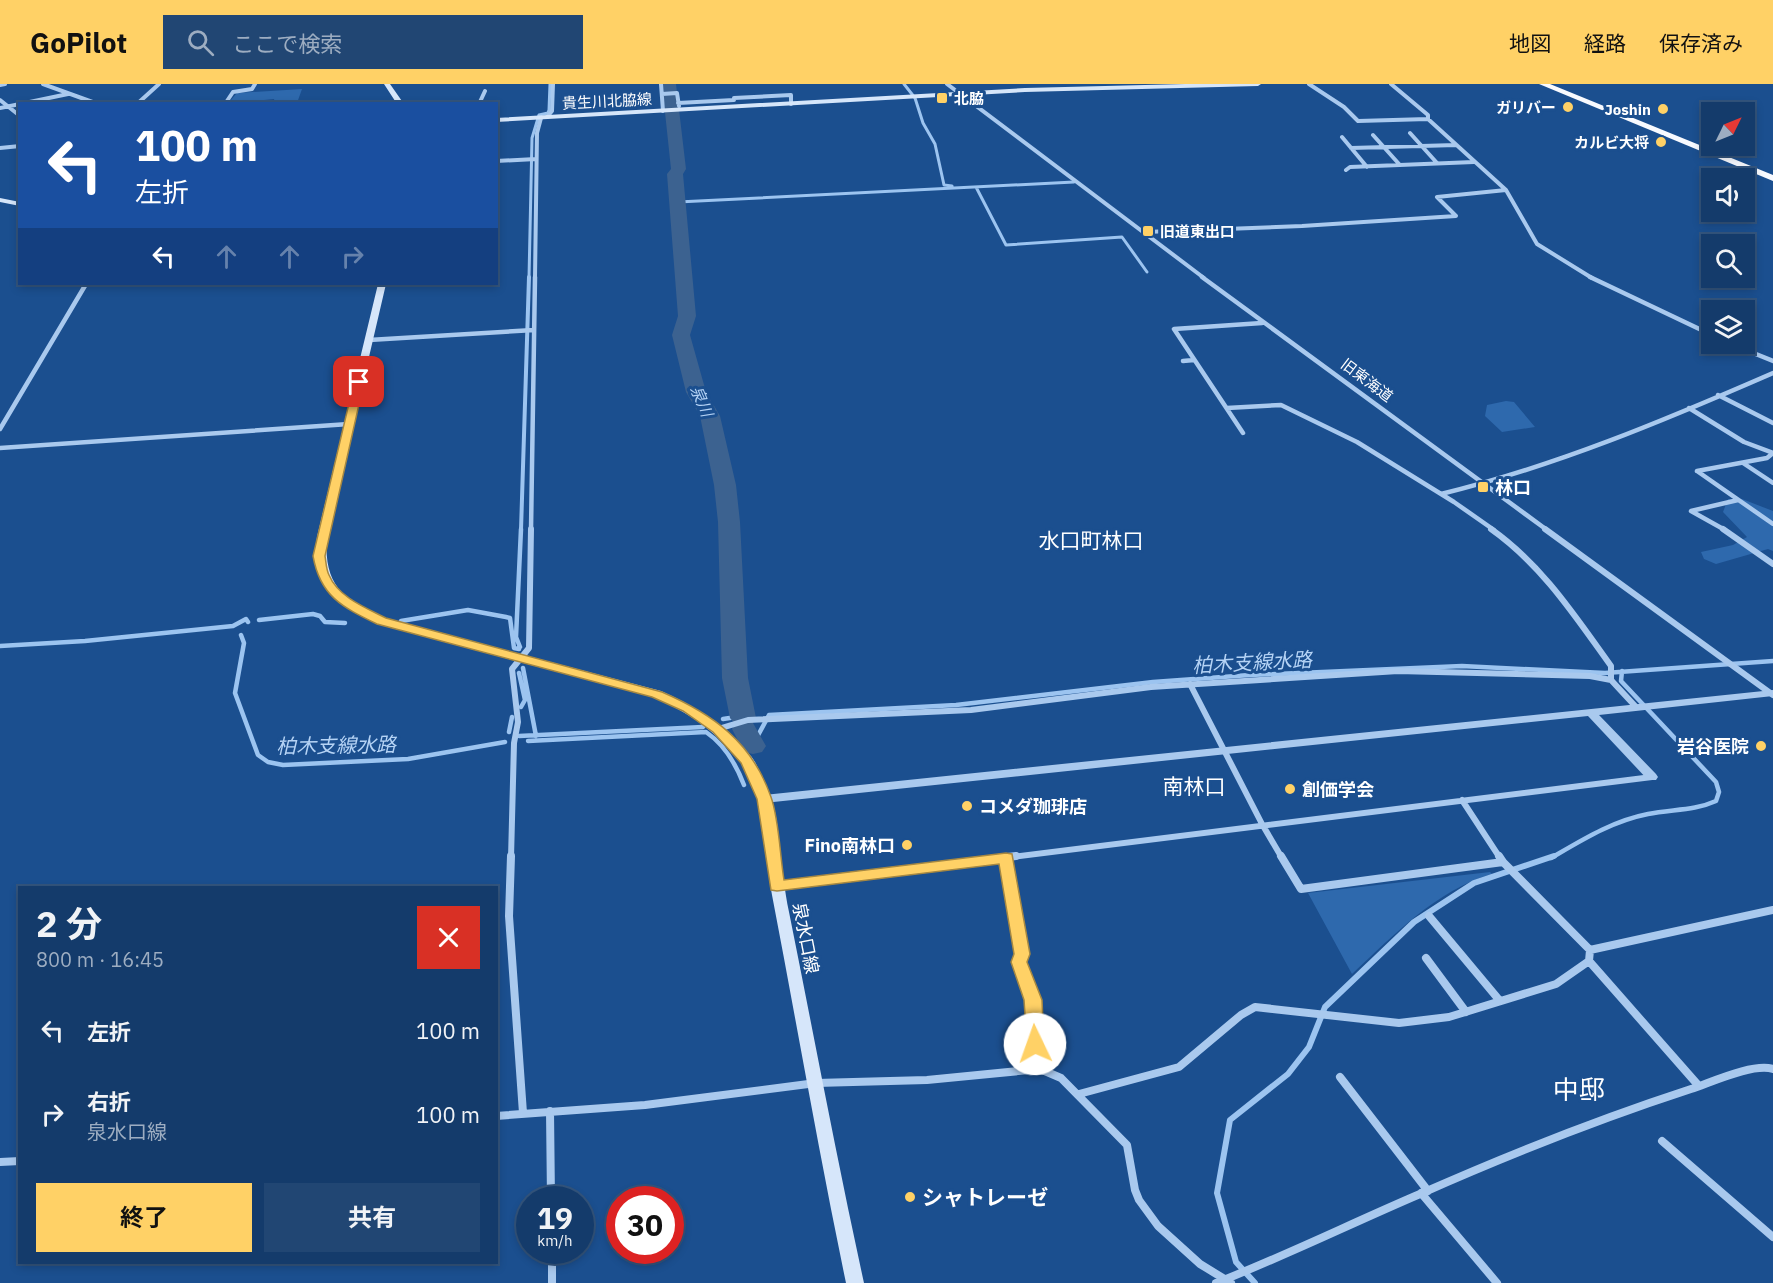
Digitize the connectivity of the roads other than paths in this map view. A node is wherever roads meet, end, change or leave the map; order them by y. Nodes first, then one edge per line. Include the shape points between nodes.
1 (5, 84) edge
2 (42, 84) edge
3 (159, 84) edge
4 (255, 84) edge
5 (387, 84) edge
6 (553, 84) edge
7 (661, 84) edge
8 (947, 84) edge
9 (1258, 84) edge
10 (1309, 84) edge
11 (1391, 84) edge
12 (1543, 84) edge
13 (1558, 84) edge
14 (0, 85) edge
15 (484, 91) dead end
16 (732, 91) dead end
17 (68, 94) junction
18 (662, 94) junction
19 (961, 95) junction
20 (0, 100) edge
21 (30, 102) edge
22 (92, 102) edge
23 (139, 102) edge
24 (226, 102) edge
25 (400, 102) edge
26 (480, 102) edge
27 (734, 102) junction
28 (18, 104) edge
29 (7, 106) junction
30 (679, 106) junction
31 (0, 108) edge
32 (663, 111) junction
33 (18, 114) edge
34 (544, 117) junction
35 (1428, 119) junction
36 (498, 120) edge
37 (1410, 133) dead end
38 (1373, 135) dead end
39 (1342, 138) dead end
40 (1456, 145) junction
41 (18, 146) edge
42 (1421, 146) junction
43 (1385, 147) junction
44 (0, 148) edge
45 (1350, 148) junction
46 (536, 159) junction
47 (498, 162) edge
48 (1474, 162) junction
49 (1437, 163) junction
50 (1399, 164) junction
51 (1367, 166) junction
52 (1346, 170) dead end
53 (1773, 171) edge
54 (1773, 178) edge
55 (1506, 189) junction
56 (0, 200) edge
57 (18, 204) edge
58 (1145, 232) junction
59 (85, 285) edge
60 (382, 285) edge
61 (1263, 323) junction
62 (534, 330) junction
63 (1701, 330) edge
64 (369, 340) junction
65 (1755, 354) edge
66 (1194, 360) junction
67 (1183, 361) dead end
68 (1773, 361) edge
69 (1773, 373) edge
70 (1718, 395) junction
71 (1227, 408) junction
72 (1689, 408) junction
73 (1773, 423) edge
74 (349, 424) junction
75 (0, 429) edge
76 (1243, 433) dead end
77 (0, 448) edge
78 (1773, 453) edge
79 (1743, 462) junction
80 (1773, 483) edge
81 (1482, 484) junction
82 (1441, 494) junction
83 (1738, 500) junction
84 (1773, 524) edge
85 (1773, 564) edge
86 (520, 659) junction
87 (1611, 680) junction
88 (1190, 684) junction
89 (1772, 694) edge
90 (1636, 707) junction
91 (1591, 712) junction
92 (718, 729) junction
93 (1223, 751) junction
94 (1652, 777) joint
95 (764, 799) junction
96 (1462, 800) junction
97 (1262, 824) junction
98 (1006, 858) junction
99 (1503, 862) junction
100 (777, 886) junction
101 (1773, 910) edge
102 (1430, 916) dead end
103 (1590, 950) junction
104 (1426, 958) dead end
105 (1589, 961) junction
106 (1500, 1001) junction
107 (1466, 1012) junction
108 (1040, 1069) junction
109 (1773, 1069) edge
110 (1340, 1077) dead end
111 (816, 1083) junction
112 (1698, 1085) junction
113 (1079, 1094) junction
114 (550, 1111) junction
115 (523, 1113) junction
116 (498, 1116) edge
117 (1662, 1141) dead end
118 (18, 1161) edge
119 (0, 1162) edge
120 (551, 1186) edge
121 (1425, 1192) junction
122 (1773, 1236) edge
123 (552, 1264) edge
124 (1228, 1281) edge
125 (552, 1283) edge
126 (855, 1283) edge
127 (1216, 1283) edge
128 (1497, 1283) edge

1 - 14 street
2 - 17 street
3 - 23 street
4 - 24 street via 252,89 233,92
5 - 25 main road
6 - 34 street via 552,111
7 - 18 street
8 - 19 street, 旧東海道
9 - 19 main road, 貴生川北脇線
10 - 35 street via 1358,121
11 - 35 street
12 - 54 highway
13 - 53 highway
15 - 26 street
16 - 27 street
17 - 21 street
17 - 22 street
18 - 30 street via 677,93
18 - 32 street
19 - 27 main road, 貴生川北脇線 via 791,104
19 - 58 street, 旧東海道
20 - 29 street
27 - 30 main road, 貴生川北脇線
28 - 29 street
29 - 31 street
29 - 33 street
30 - 32 main road, 貴生川北脇線
32 - 34 main road, 貴生川北脇線
34 - 36 main road, 貴生川北脇線
34 - 46 street via 537,133
35 - 40 street
37 - 42 street
38 - 43 street
39 - 45 street
40 - 42 street
40 - 48 street
41 - 44 street
42 - 43 street
42 - 49 street
43 - 45 street
43 - 50 street
45 - 51 street
46 - 47 street
46 - 62 street
48 - 49 street
48 - 55 street
49 - 50 street
50 - 51 street
51 - 52 street
55 - 58 street via 1437,196 1456,216
55 - 63 street via 1537,244 1593,279
56 - 57 main road
58 - 61 street, 旧東海道
59 - 75 street
60 - 64 main road, 泉水口線
61 - 66 street via 1174,329
61 - 81 street, 旧東海道
62 - 64 street
62 - 86 street via 529,648
64 - 74 main road, 泉水口線
65 - 68 street
66 - 67 street
66 - 71 street
69 - 70 street
70 - 72 street
70 - 73 street
71 - 76 street
71 - 82 street via 1281,405 1357,442
72 - 78 street via 1744,442
72 - 81 street via 1649,427
74 - 77 street
74 - 86 main road, 泉水口線 via 320,546 320,567 328,585 344,601 381,621
78 - 79 street via 1767,458
79 - 80 street
79 - 83 street via 1697,471
81 - 82 street
81 - 89 street, 旧東海道
82 - 87 street via 1514,545 1549,580 1611,666
83 - 84 street
83 - 85 street via 1690,512 1723,529
86 - 92 main road, 泉水口線 via 657,694 688,708
86 - 115 street via 512,669 518,722 514,743 509,916
87 - 88 street via 1590,676 1398,671
87 - 90 street
88 - 92 street via 971,710 748,720
88 - 93 street
89 - 90 street
90 - 91 street
91 - 93 street
91 - 94 street
92 - 95 main road, 泉水口線 via 747,761
93 - 95 street
93 - 97 street
94 - 96 street
95 - 100 main road, 泉水口線
96 - 97 street
96 - 99 street
97 - 98 street
97 - 99 street via 1301,889
98 - 100 street
98 - 108 street via 1022,954 1019,962 1033,1000
99 - 103 street
100 - 111 main road, 泉水口線
101 - 103 street
102 - 106 street
103 - 105 street
104 - 107 street
105 - 106 street via 1556,984
105 - 112 street
106 - 107 street
107 - 113 street via 1399,1023 1255,1007 1179,1066
108 - 111 street via 927,1080
108 - 113 street via 1061,1078
109 - 112 street via 1763,1066
110 - 121 street
111 - 114 street via 645,1105
111 - 126 main road, 泉水口線
112 - 121 street
113 - 124 street via 1127,1145 1135,1190 1149,1215 1200,1264
114 - 115 street
114 - 120 street
115 - 116 street
117 - 122 street
118 - 119 street
121 - 124 street
121 - 128 street
123 - 125 street
124 - 127 street

